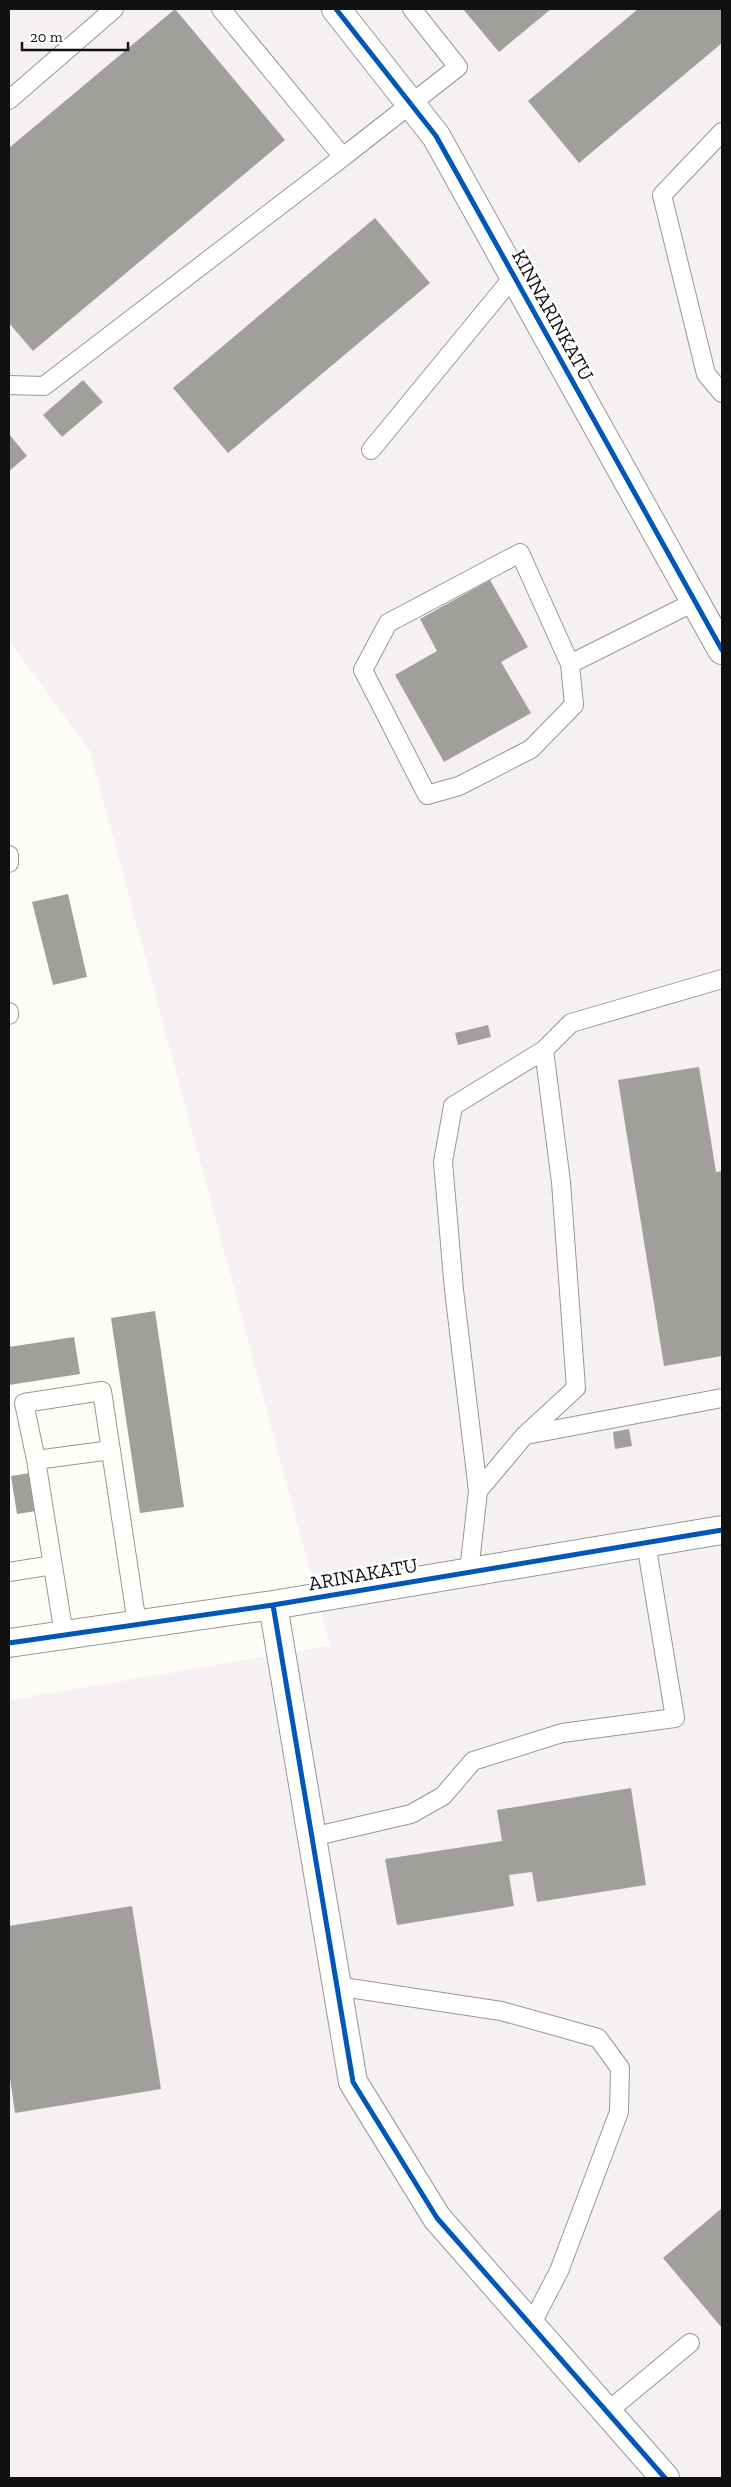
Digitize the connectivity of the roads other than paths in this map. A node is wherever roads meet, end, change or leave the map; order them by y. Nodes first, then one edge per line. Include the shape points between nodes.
1 (114, 9) edge
2 (220, 9) edge
3 (336, 9) edge
4 (412, 9) edge
5 (9, 100) edge
6 (411, 105) junction
7 (722, 132) edge
8 (343, 157) junction
9 (514, 276) junction
10 (9, 385) edge
11 (722, 393) edge
12 (371, 450) dead end
13 (696, 601) junction
14 (722, 650) edge
15 (570, 664) junction
16 (9, 855) edge
17 (9, 863) edge
18 (722, 979) edge
19 (544, 1050) junction
20 (722, 1398) edge
21 (525, 1435) junction
22 (111, 1450) junction
23 (36, 1460) junction
24 (478, 1491) junction
25 (722, 1530) edge
26 (646, 1543) junction
27 (53, 1565) junction
28 (9, 1572) edge
29 (469, 1572) junction
30 (273, 1605) junction
31 (137, 1624) junction
32 (64, 1634) junction
33 (9, 1643) edge
34 (312, 1837) junction
35 (336, 1986) junction
36 (531, 2326) junction
37 (690, 2343) dead end
38 (607, 2412) junction
39 (665, 2478) edge

1 - 5 lane
2 - 8 lane
3 - 6 street, KINNARINKATU
4 - 6 lane via 458,68
6 - 8 lane
6 - 9 street, KINNARINKATU via 436,136
7 - 11 lane via 662,195 706,374
8 - 10 lane via 44,386
9 - 12 lane
9 - 13 street, KINNARINKATU
13 - 14 street, KINNARINKATU
13 - 15 lane
15 - 15 lane via 574,705 531,749 459,786 427,795 363,670 388,623 520,553
16 - 17 lane
18 - 19 lane via 571,1022
19 - 21 lane via 561,1182 576,1388
19 - 24 lane via 453,1106 443,1162 454,1290
20 - 21 lane
21 - 24 lane
22 - 23 lane
22 - 23 lane via 102,1391 24,1403
22 - 31 lane
23 - 27 lane
24 - 29 lane
25 - 26 street, ARINAKATU
26 - 29 street, ARINAKATU
26 - 34 lane via 675,1718 562,1733 473,1761 443,1796 411,1814
27 - 28 lane
27 - 32 lane
29 - 30 street, ARINAKATU
30 - 31 street, ARINAKATU
30 - 34 street
31 - 32 street, ARINAKATU
32 - 33 street, ARINAKATU
34 - 35 street
35 - 36 street via 353,2082 437,2218
35 - 36 lane via 502,2011 598,2038 620,2068 619,2112 559,2271
36 - 38 street
37 - 38 lane
38 - 39 street

